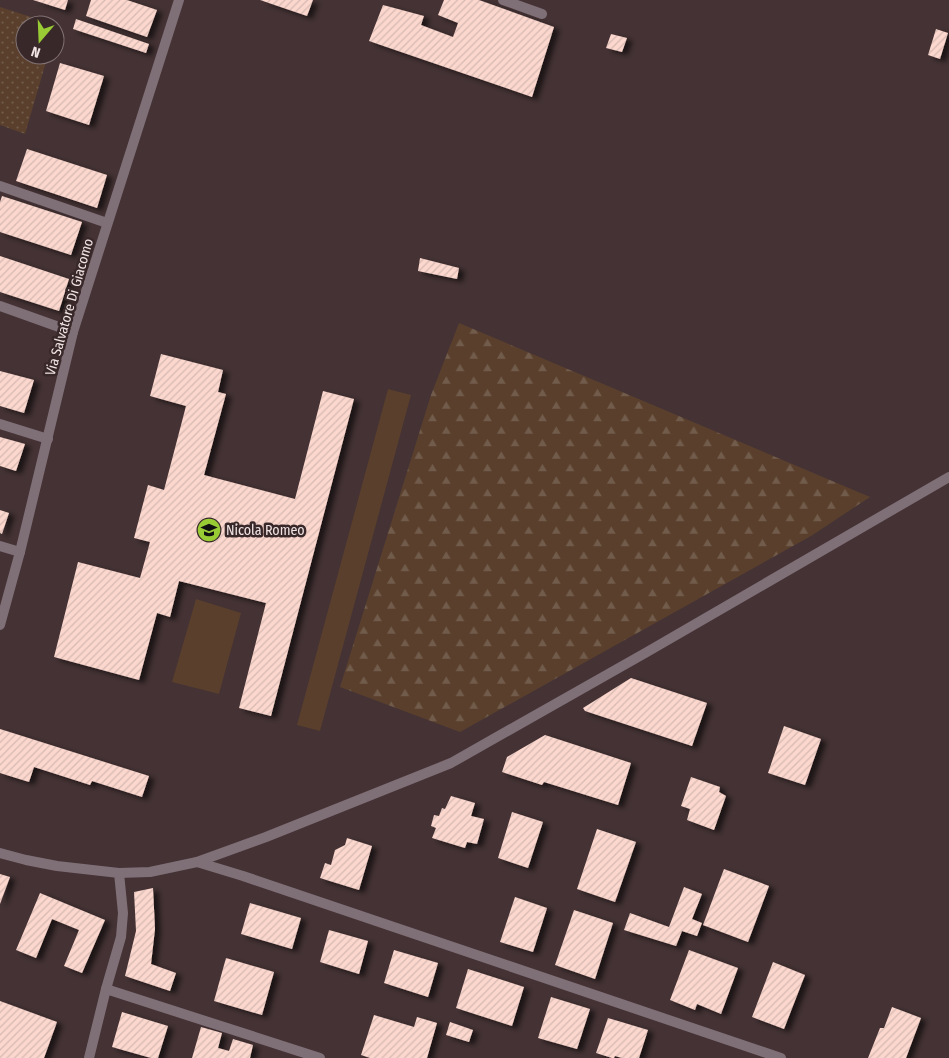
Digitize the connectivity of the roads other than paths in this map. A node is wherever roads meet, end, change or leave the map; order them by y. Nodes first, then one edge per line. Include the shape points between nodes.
1 (179, 0) edge
2 (503, 0) edge
3 (542, 14) dead end
4 (0, 186) edge
5 (107, 223) junction
6 (0, 306) edge
7 (73, 332) junction
8 (0, 424) edge
9 (48, 439) junction
10 (949, 477) edge
11 (0, 546) edge
12 (20, 552) junction
13 (0, 625) edge
14 (0, 853) edge
15 (197, 862) junction
16 (119, 873) junction
17 (106, 989) junction
18 (89, 1058) edge
19 (320, 1058) edge
20 (781, 1058) edge

1 - 5 street, Via Salvatore Di Giacomo
2 - 3 street
4 - 5 street
5 - 7 street, Via Salvatore Di Giacomo
6 - 7 street
7 - 9 street, Via Salvatore Di Giacomo
8 - 9 street
9 - 12 street, Via Salvatore Di Giacomo
10 - 15 street via 450,763
11 - 12 street
12 - 13 street, Via Salvatore Di Giacomo
14 - 16 street via 57,866
15 - 16 street via 150,872
15 - 20 street
16 - 17 street via 123,913 121,938
17 - 18 street
17 - 19 street

